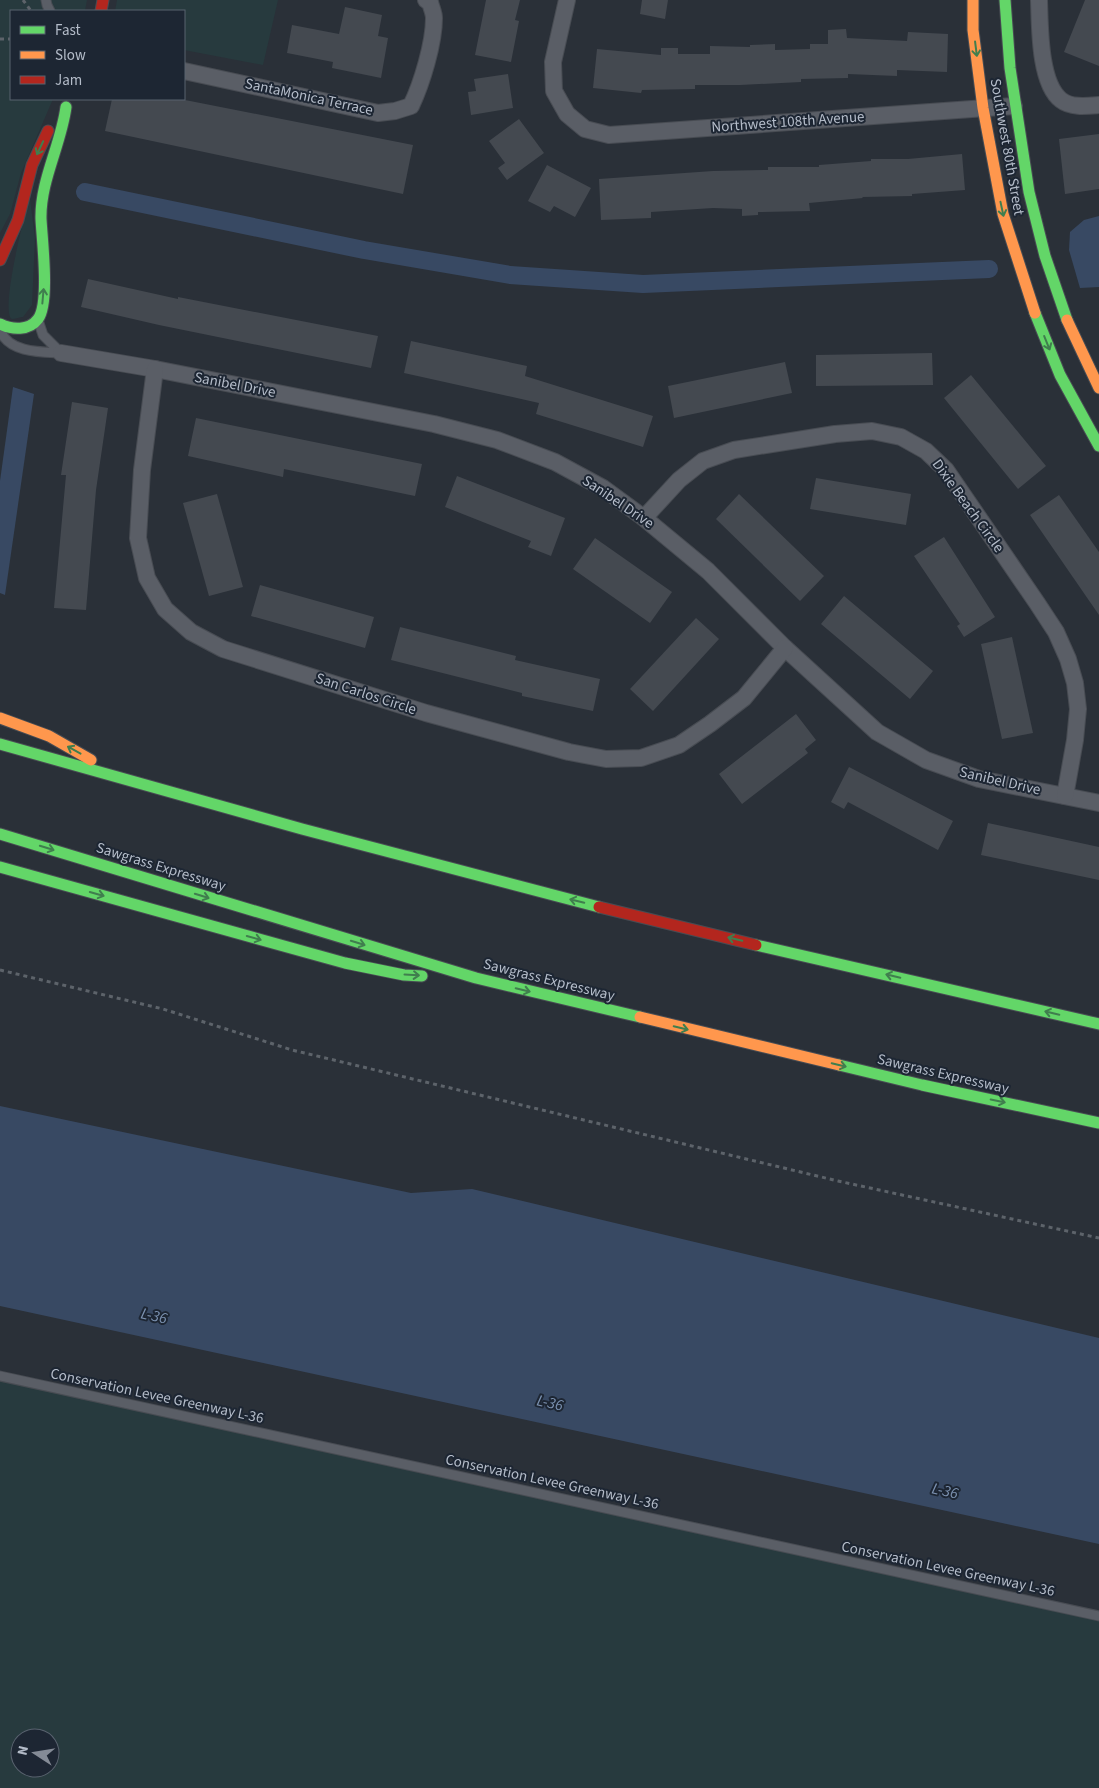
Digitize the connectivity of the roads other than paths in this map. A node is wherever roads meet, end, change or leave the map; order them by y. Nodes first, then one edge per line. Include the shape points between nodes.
1 (426, 0) edge
2 (567, 0) edge
3 (973, 0) edge
4 (1005, 0) edge
5 (1039, 0) edge
6 (185, 71) edge
7 (68, 103) edge
8 (1099, 105) edge
9 (1014, 106) junction
10 (983, 108) junction
11 (0, 260) edge
12 (38, 319) junction
13 (0, 324) edge
14 (0, 329) edge
15 (61, 353) junction
16 (155, 369) junction
17 (1099, 388) edge
18 (1099, 446) edge
19 (644, 518) junction
20 (785, 648) junction
21 (0, 718) edge
22 (0, 744) edge
23 (132, 782) junction
24 (1065, 796) junction
25 (1099, 803) edge
26 (0, 834) edge
27 (0, 867) edge
28 (476, 978) junction
29 (1099, 1024) edge
30 (1099, 1123) edge
31 (0, 1376) edge
32 (1099, 1616) edge

1 - 6 street, SantaMonica Terrace via 430,2 434,16 419,89 411,106 395,111 378,113
2 - 10 street, Northwest 108th Avenue via 553,62 554,91 567,114 585,129 609,135
3 -> 10 main road, Southwest 80th Street via 973,30
4 - 9 main road, Southwest 80th Street
5 - 8 street via 1045,70 1051,88 1062,101 1082,106
7 -> 11 main road via 50,128 32,164 18,220
12 -> 7 main road via 46,267 41,218 44,190
9 - 10 street, Northwest 108th Avenue
9 - 17 main road, Southwest 80th Street via 1032,209 1056,289
10 -> 18 main road, Southwest 80th Street via 1003,214 1029,297 1060,375
12 - 13 main road via 20,329
12 - 15 lane via 43,335
14 - 15 lane, Sanibel Drive via 14,345 35,352
15 - 16 street, Sanibel Drive
16 - 19 street, Sanibel Drive via 434,424 496,440 555,462 603,488
16 - 20 street, San Carlos Circle via 142,470 138,538 147,578 165,609 191,632 223,649 426,713 606,759 641,758 679,745 744,698
19 - 20 street, Sanibel Drive via 708,571
19 - 24 street, Dixie Beach Circle via 679,480 703,461 734,450 872,431 901,437 926,451 946,470 1032,595 1056,632 1068,659 1078,709
20 - 24 street, Sanibel Drive via 878,732 926,760 978,778
23 -> 21 main road via 49,736
22 - 23 main road
29 -> 23 main road via 606,908 370,848
24 - 25 street, Sanibel Drive
26 -> 28 main road, Sawgrass Expressway
27 -> 28 main road via 345,963 404,975
28 -> 30 main road, Sawgrass Expressway via 912,1083
31 - 32 lane, Conservation Levee Greenway L-36

